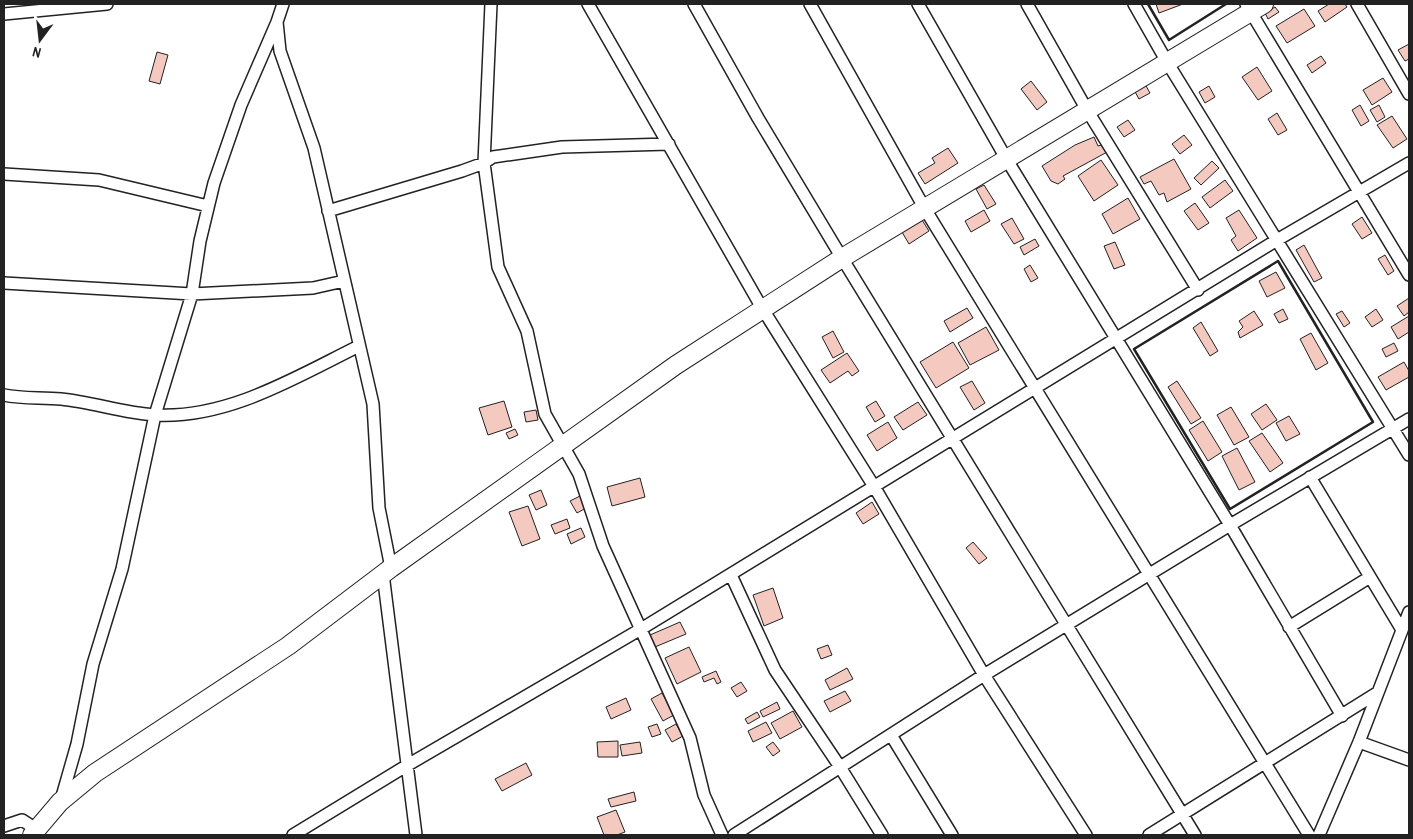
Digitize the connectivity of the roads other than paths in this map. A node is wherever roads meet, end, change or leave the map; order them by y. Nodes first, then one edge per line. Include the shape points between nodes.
1 (107, 4) edge
2 (283, 4) edge
3 (491, 4) edge
4 (588, 4) edge
5 (694, 4) edge
6 (810, 4) edge
7 (918, 4) edge
8 (1027, 4) edge
9 (1134, 4) edge
10 (1357, 4) edge
11 (1253, 6) edge
12 (4, 14) edge
13 (277, 22) junction
14 (1167, 62) junction
15 (1409, 94) edge
16 (1087, 110) junction
17 (669, 144) junction
18 (1007, 160) junction
19 (484, 163) junction
20 (1409, 163) edge
21 (4, 174) edge
22 (1360, 193) junction
23 (208, 206) junction
24 (925, 209) junction
25 (328, 211) junction
26 (1277, 240) junction
27 (842, 258) junction
28 (1409, 275) edge
29 (344, 281) junction
30 (4, 283) edge
31 (1198, 290) junction
32 (192, 294) junction
33 (762, 308) junction
34 (1116, 339) junction
35 (359, 346) junction
36 (1035, 388) junction
37 (4, 395) edge
38 (155, 415) junction
39 (1409, 419) edge
40 (1393, 428) junction
41 (954, 439) junction
42 (565, 445) junction
43 (1409, 455) edge
44 (1310, 477) junction
45 (875, 488) junction
46 (1230, 525) junction
47 (387, 571) junction
48 (731, 575) junction
49 (1149, 575) junction
50 (1370, 577) junction
51 (1409, 612) edge
52 (1068, 625) junction
53 (1289, 627) junction
54 (642, 629) junction
55 (1402, 630) junction
56 (984, 675) junction
57 (1377, 693) junction
58 (1342, 716) junction
59 (891, 735) junction
60 (1359, 742) junction
61 (1409, 760) edge
62 (1265, 764) junction
63 (406, 766) junction
64 (840, 767) junction
65 (60, 802) junction
66 (1183, 815) junction
67 (4, 826) edge
68 (34, 832) edge
69 (292, 835) edge
70 (416, 835) edge
71 (722, 835) edge
72 (734, 835) edge
73 (882, 835) edge
74 (952, 835) edge
75 (1086, 835) edge
76 (1149, 835) edge
77 (1196, 835) edge
78 (1309, 835) edge
79 (1318, 835) edge

1 - 12 street
2 - 13 street
3 - 19 street
4 - 17 street
5 - 27 street
6 - 24 street
7 - 18 street
8 - 16 street
9 - 14 street
10 - 15 street
11 - 14 main road
11 - 22 street
13 - 23 street via 238,113
13 - 25 street via 280,51 314,148
14 - 16 main road
14 - 26 street
16 - 18 main road
16 - 31 street
17 - 19 street via 562,147 493,157
17 - 33 street
18 - 24 main road
18 - 34 street
19 - 25 street
19 - 42 street via 498,267 527,331 545,414
20 - 22 street
21 - 23 street via 99,180
22 - 26 street
22 - 28 street
23 - 32 street
24 - 27 main road
24 - 36 street
25 - 29 street
26 - 31 street
26 - 40 street
27 - 33 main road
27 - 41 street
29 - 32 street via 313,288
29 - 35 street
30 - 32 street
31 - 34 street
32 - 38 street
33 - 42 main road
33 - 45 street
34 - 36 street
34 - 46 street
35 - 38 street via 256,396 201,412
35 - 47 street via 373,404 379,508
36 - 41 street
36 - 49 street
37 - 38 street via 61,399
38 - 65 street via 122,568 93,664 77,744
39 - 40 street
40 - 43 street
40 - 44 street
41 - 45 street
41 - 52 street
42 - 47 main road
42 - 54 street via 579,474 603,546
44 - 46 street
44 - 50 street
45 - 48 street
45 - 56 street
46 - 49 street
46 - 53 street
47 - 63 street
47 - 65 main road via 288,646 124,754
48 - 54 street
48 - 64 street via 775,670
49 - 52 street
49 - 62 street
50 - 53 street
50 - 55 street
51 - 55 street
52 - 56 street
52 - 66 street
53 - 58 street
54 - 63 street
54 - 71 street via 690,738 704,795
55 - 57 street
56 - 59 street
56 - 75 street
57 - 58 street
57 - 60 street
58 - 62 street
59 - 64 street
59 - 74 street
60 - 61 street
60 - 79 street
62 - 66 street
62 - 78 street
63 - 69 street
63 - 70 street
64 - 72 street
64 - 73 street
65 - 68 main road
66 - 76 street
66 - 77 street
67 - 68 street via 22,820

